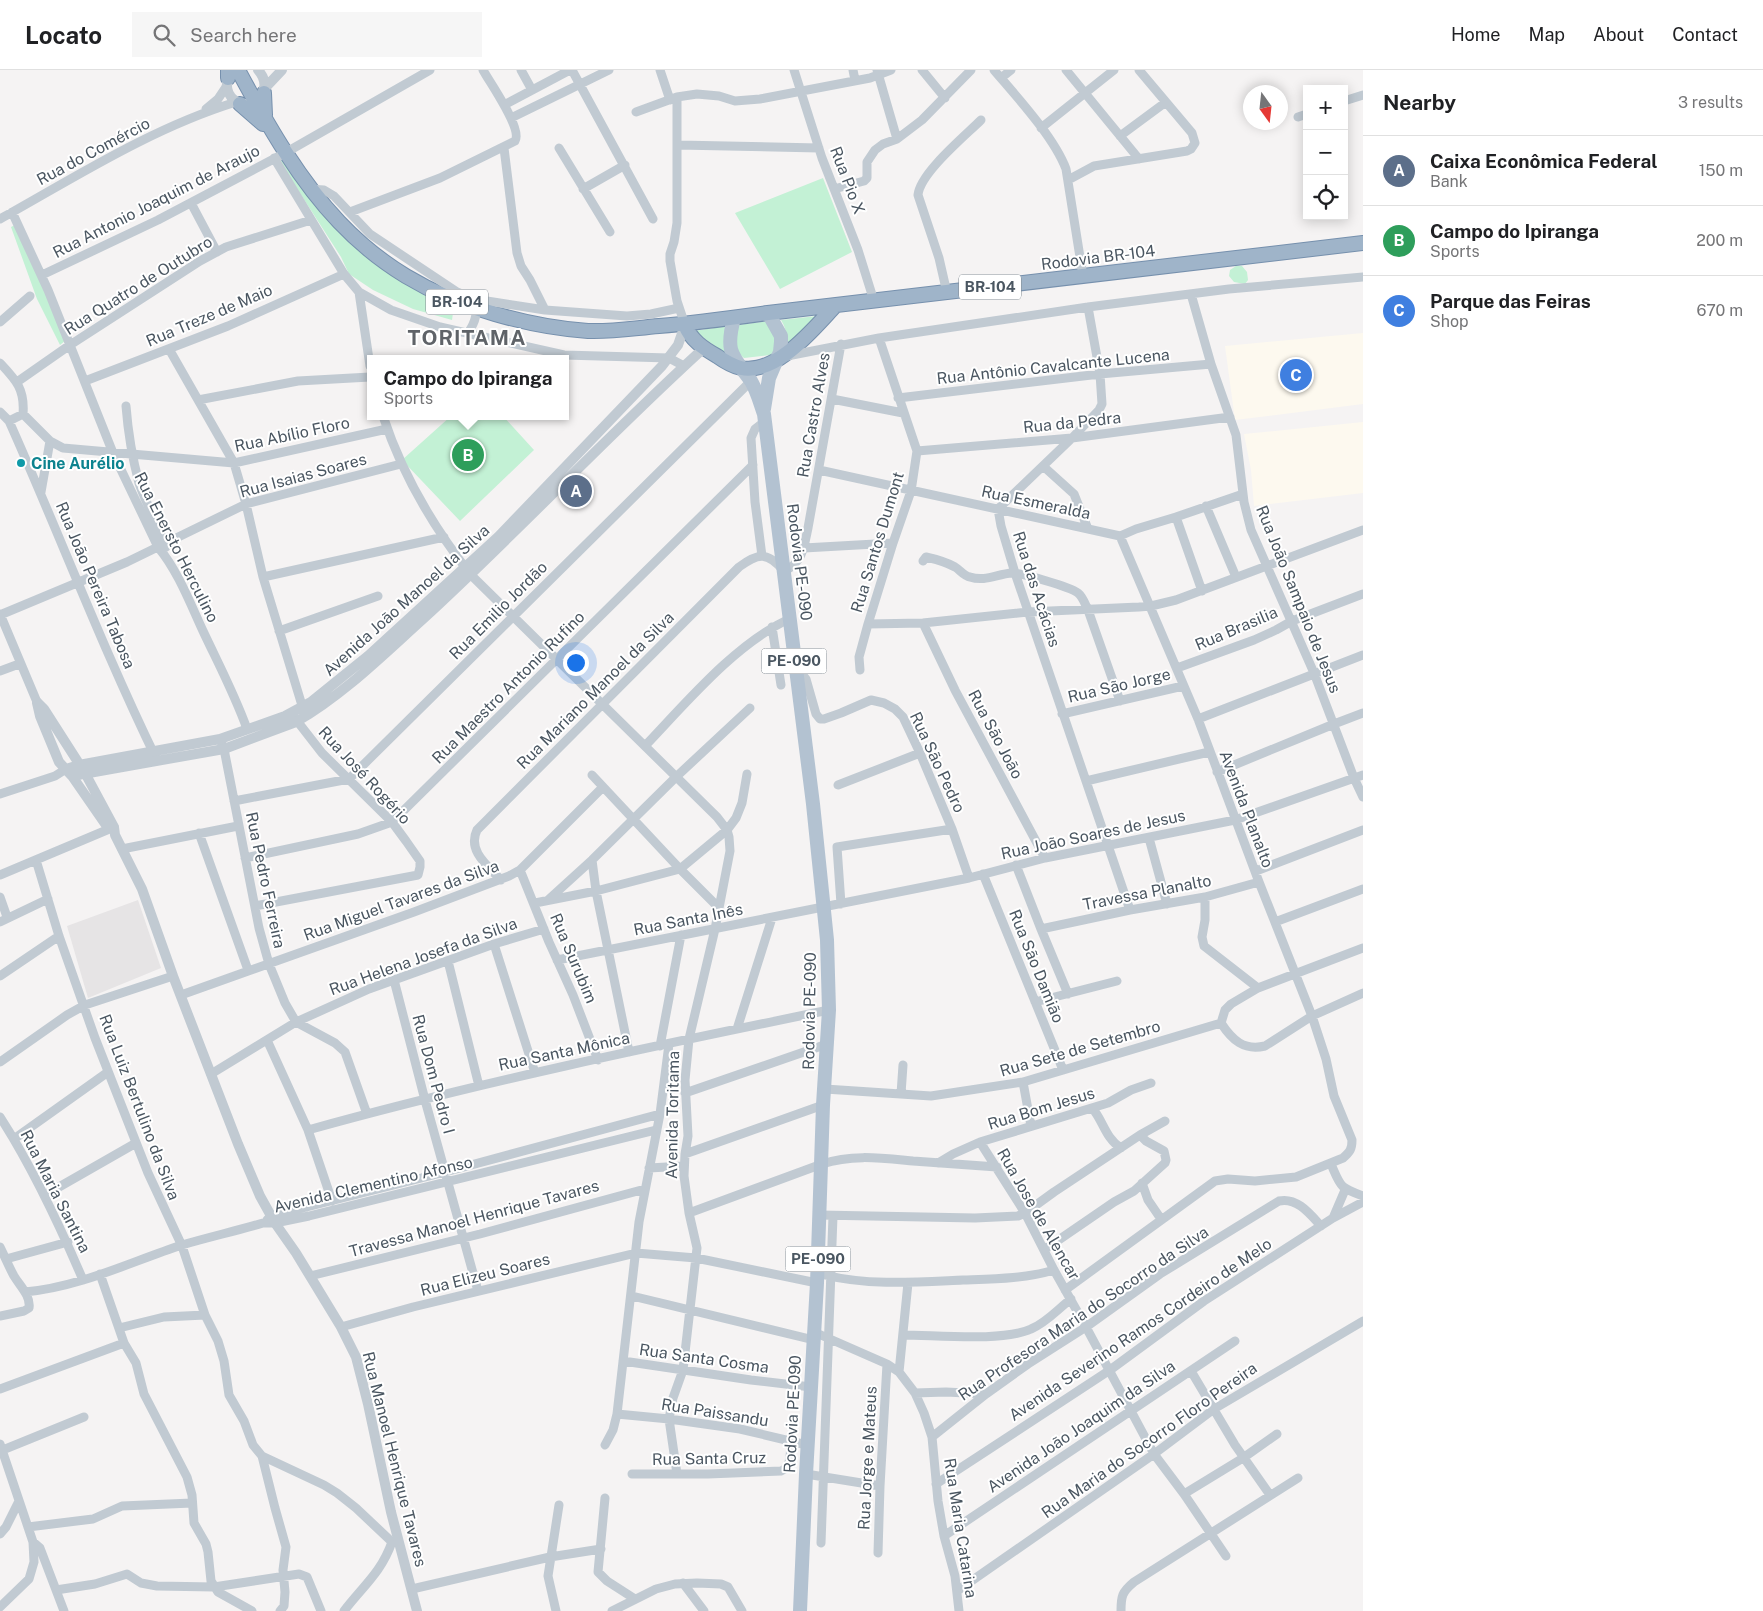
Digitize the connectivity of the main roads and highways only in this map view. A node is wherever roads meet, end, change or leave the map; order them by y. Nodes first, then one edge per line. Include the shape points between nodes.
1 (231, 75) edge
2 (238, 103) road end
3 (269, 127) junction
4 (1363, 243) edge
5 (836, 305) junction
6 (768, 313) junction
7 (734, 318) junction
8 (684, 325) junction
9 (779, 359) junction
10 (740, 368) junction
11 (764, 418) junction
12 (800, 1611) edge

1 - 3 highway via 261,94
2 - 3 highway
3 - 8 highway, Rodovia BR-104 / BR-104 via 279,156 352,236 378,258 417,283 454,301 476,304 529,324 558,329 622,330
4 - 5 highway, Rodovia BR-104 / BR-104
5 - 6 highway, Rodovia BR-104 / BR-104
5 - 9 highway
6 - 7 highway, Rodovia BR-104 / BR-104
6 - 9 main road, Rodovia PE-090 / PE-090 via 780,336
7 - 8 highway, Rodovia BR-104 / BR-104
7 - 10 main road, Rodovia PE-090 / PE-090 via 730,345
8 - 10 highway via 690,336 704,348
9 - 10 highway via 759,368
9 - 11 main road, Rodovia PE-090 / PE-090 via 766,387
10 - 11 main road, Rodovia PE-090 / PE-090 via 756,390
11 - 12 main road, Rodovia PE-090 / PE-090 via 825,907 829,1010 822,1164 826,1215 814,1336

